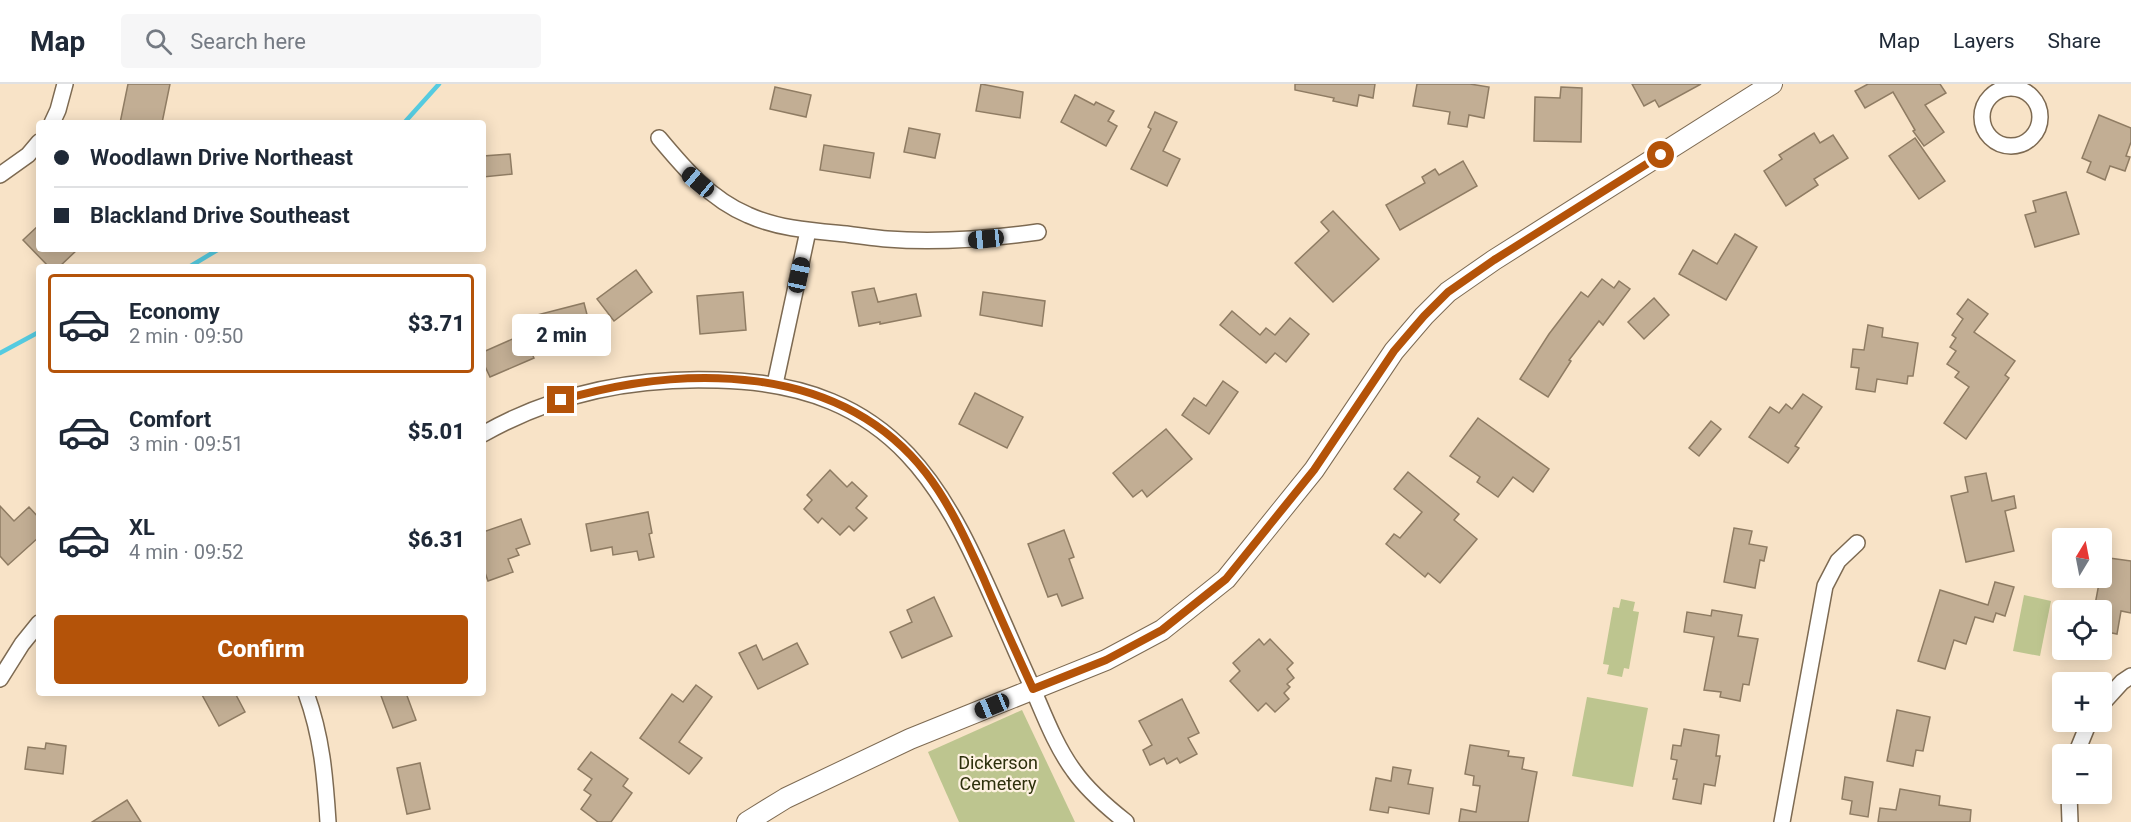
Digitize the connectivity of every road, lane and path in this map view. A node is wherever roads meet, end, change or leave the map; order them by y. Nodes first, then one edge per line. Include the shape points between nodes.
1 (65, 84) edge
2 (1772, 84) edge
3 (53, 120) edge
4 (659, 138) dead end
5 (36, 146) edge
6 (0, 175) edge
7 (808, 231) junction
8 (1038, 232) dead end
9 (775, 384) junction
10 (486, 432) edge
11 (1857, 543) dead end
12 (36, 627) edge
13 (2131, 676) edge
14 (0, 679) edge
15 (1033, 689) junction
16 (2112, 693) edge
17 (307, 696) edge
18 (2069, 804) edge
19 (328, 822) edge
20 (747, 822) edge
21 (1126, 822) edge
22 (1782, 822) edge
23 (2070, 822) edge

1 - 3 street
2 - 15 street via 1448,292 1394,351 1314,470 1226,579 1162,630 1106,660
4 - 7 street via 689,174 724,201 754,218
5 - 6 street
7 - 8 street via 922,241
7 - 9 street
9 - 10 street via 701,380 613,387 548,404
9 - 15 street via 817,395 865,418 893,438 927,474 967,543
11 - 22 street via 1838,561 1825,586
12 - 14 street
13 - 16 street
15 - 20 street via 910,739 786,798
15 - 21 street via 1074,772
17 - 19 street via 323,755
18 - 23 street

